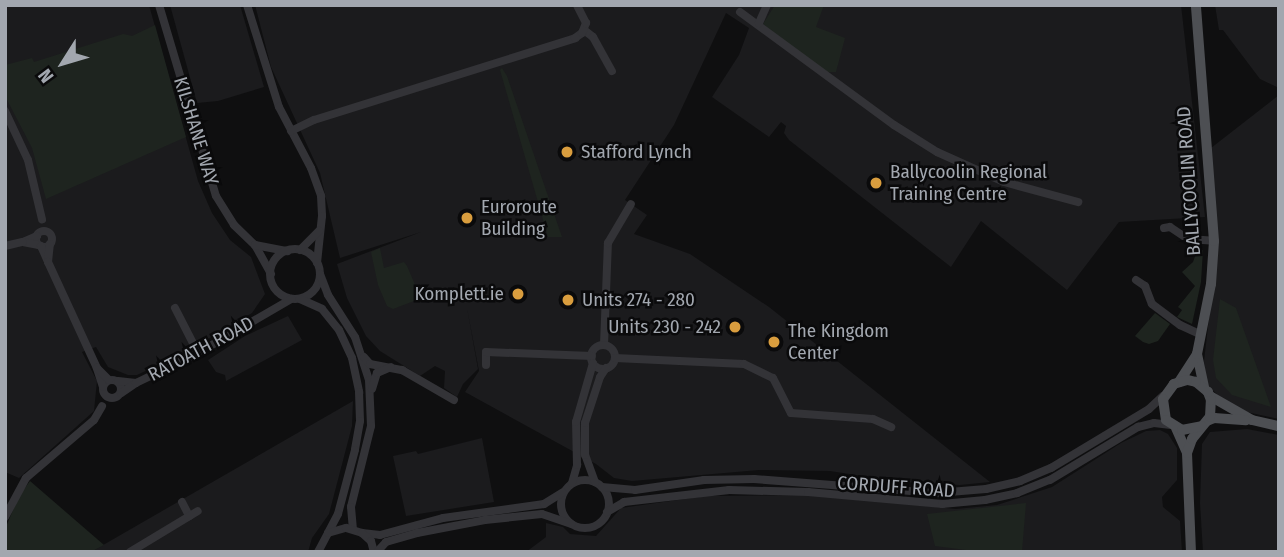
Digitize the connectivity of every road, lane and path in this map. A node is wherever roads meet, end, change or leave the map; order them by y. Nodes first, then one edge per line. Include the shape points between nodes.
1 (159, 5) edge
2 (247, 5) edge
3 (577, 5) edge
4 (768, 5) edge
5 (1196, 5) edge
6 (740, 12) dead end
7 (759, 23) junction
8 (584, 30) junction
9 (612, 71) dead end
10 (5, 111) edge
11 (291, 131) junction
12 (1078, 202) dead end
13 (631, 204) dead end
14 (1164, 228) dead end
15 (319, 231) junction
16 (42, 239) junction
17 (1214, 241) junction
18 (256, 244) junction
19 (5, 246) edge
20 (300, 250) junction
21 (288, 251) junction
22 (317, 263) junction
23 (271, 274) junction
24 (320, 274) junction
25 (1136, 280) dead end
26 (275, 289) junction
27 (296, 299) junction
28 (176, 308) dead end
29 (265, 314) junction
30 (1201, 335) junction
31 (604, 345) junction
32 (198, 353) junction
33 (1197, 354) junction
34 (363, 355) junction
35 (615, 358) junction
36 (592, 359) junction
37 (486, 365) dead end
38 (391, 367) junction
39 (606, 368) junction
40 (1179, 382) junction
41 (136, 383) junction
42 (108, 385) junction
43 (1207, 392) junction
44 (117, 395) junction
45 (1164, 395) junction
46 (454, 400) dead end
47 (371, 401) junction
48 (102, 406) junction
49 (1252, 420) junction
50 (1204, 424) junction
51 (1173, 426) junction
52 (1279, 426) edge
53 (891, 427) dead end
54 (1187, 453) junction
55 (572, 483) junction
56 (598, 484) junction
57 (563, 492) junction
58 (181, 502) dead end
59 (198, 511) dead end
60 (607, 512) junction
61 (190, 516) junction
62 (5, 517) edge
63 (571, 524) junction
64 (353, 528) junction
65 (328, 533) junction
66 (362, 533) junction
67 (130, 552) edge
68 (318, 552) edge
69 (375, 552) edge
70 (1191, 552) edge

1 - 18 street, KILSHANE WAY via 216,196 234,225
2 - 11 street via 269,80
3 - 8 street via 586,23
4 - 7 street
5 - 17 main road, BALLYCOOLIN ROAD
6 - 7 street
7 - 12 street via 937,152 1004,182
8 - 9 street
8 - 11 street via 575,37
10 - 16 street via 28,160
11 - 15 street via 318,187 322,207
13 - 31 street via 608,243
14 - 17 street via 1188,239
15 - 20 street
15 - 22 street
16 - 19 street
16 - 42 street via 48,262
17 - 30 main road, BALLYCOOLIN ROAD
18 - 21 street
18 - 23 street, KILSHANE WAY
20 - 21 street
20 - 22 street
21 - 23 street via 275,260
22 - 24 street
23 - 26 street
24 - 27 street via 316,288
24 - 34 street
25 - 30 street via 1145,286 1152,304
26 - 27 street
26 - 29 street, RATOATH ROAD
27 - 29 street, RATOATH ROAD
27 - 65 street via 322,309 339,330 352,358 359,392 355,450 338,514
28 - 32 street
29 - 32 street, RATOATH ROAD
30 - 33 main road, BALLYCOOLIN ROAD
31 - 35 street
31 - 36 street via 597,347
32 - 41 street, RATOATH ROAD
33 - 40 main road, BALLYCOOLIN ROAD
33 - 43 main road, BALLYCOOLIN ROAD
34 - 38 street via 370,364
34 - 47 street
35 - 39 street
35 - 53 street via 744,363 773,378 791,414 873,419
36 - 37 street via 486,352
36 - 39 street via 599,368
36 - 55 street via 576,422
38 - 46 street
38 - 47 street via 377,373
39 - 56 street via 585,423 585,455
40 - 43 main road via 1192,381
40 - 45 main road
41 - 42 street, RATOATH ROAD
41 - 44 street, RATOATH ROAD
42 - 44 street
42 - 44 street
42 - 48 street
43 - 49 main road
43 - 50 main road via 1212,406
44 - 48 street, RATOATH ROAD
45 - 51 main road via 1163,412
45 - 56 street, CORDUFF ROAD via 1149,410 1051,468 986,489 937,493 754,479 635,490
47 - 64 street via 369,438 351,507
48 - 62 street, RATOATH ROAD via 94,420 26,478
49 - 50 main road via 1214,418
49 - 52 main road
50 - 51 main road via 1188,431
50 - 54 main road
51 - 54 main road
51 - 60 street, CORDUFF ROAD via 1154,423 1138,427 1050,480 985,500 942,504 729,490 624,502
54 - 70 main road
55 - 56 street via 583,479
55 - 57 street
56 - 60 street via 608,499
57 - 63 street via 562,513
57 - 66 street via 544,504 443,518 380,535
58 - 61 street
59 - 61 street
60 - 63 street via 591,527
61 - 67 street
63 - 69 street via 542,514 485,520 386,542
64 - 65 street
64 - 66 street
65 - 68 street
66 - 69 street

